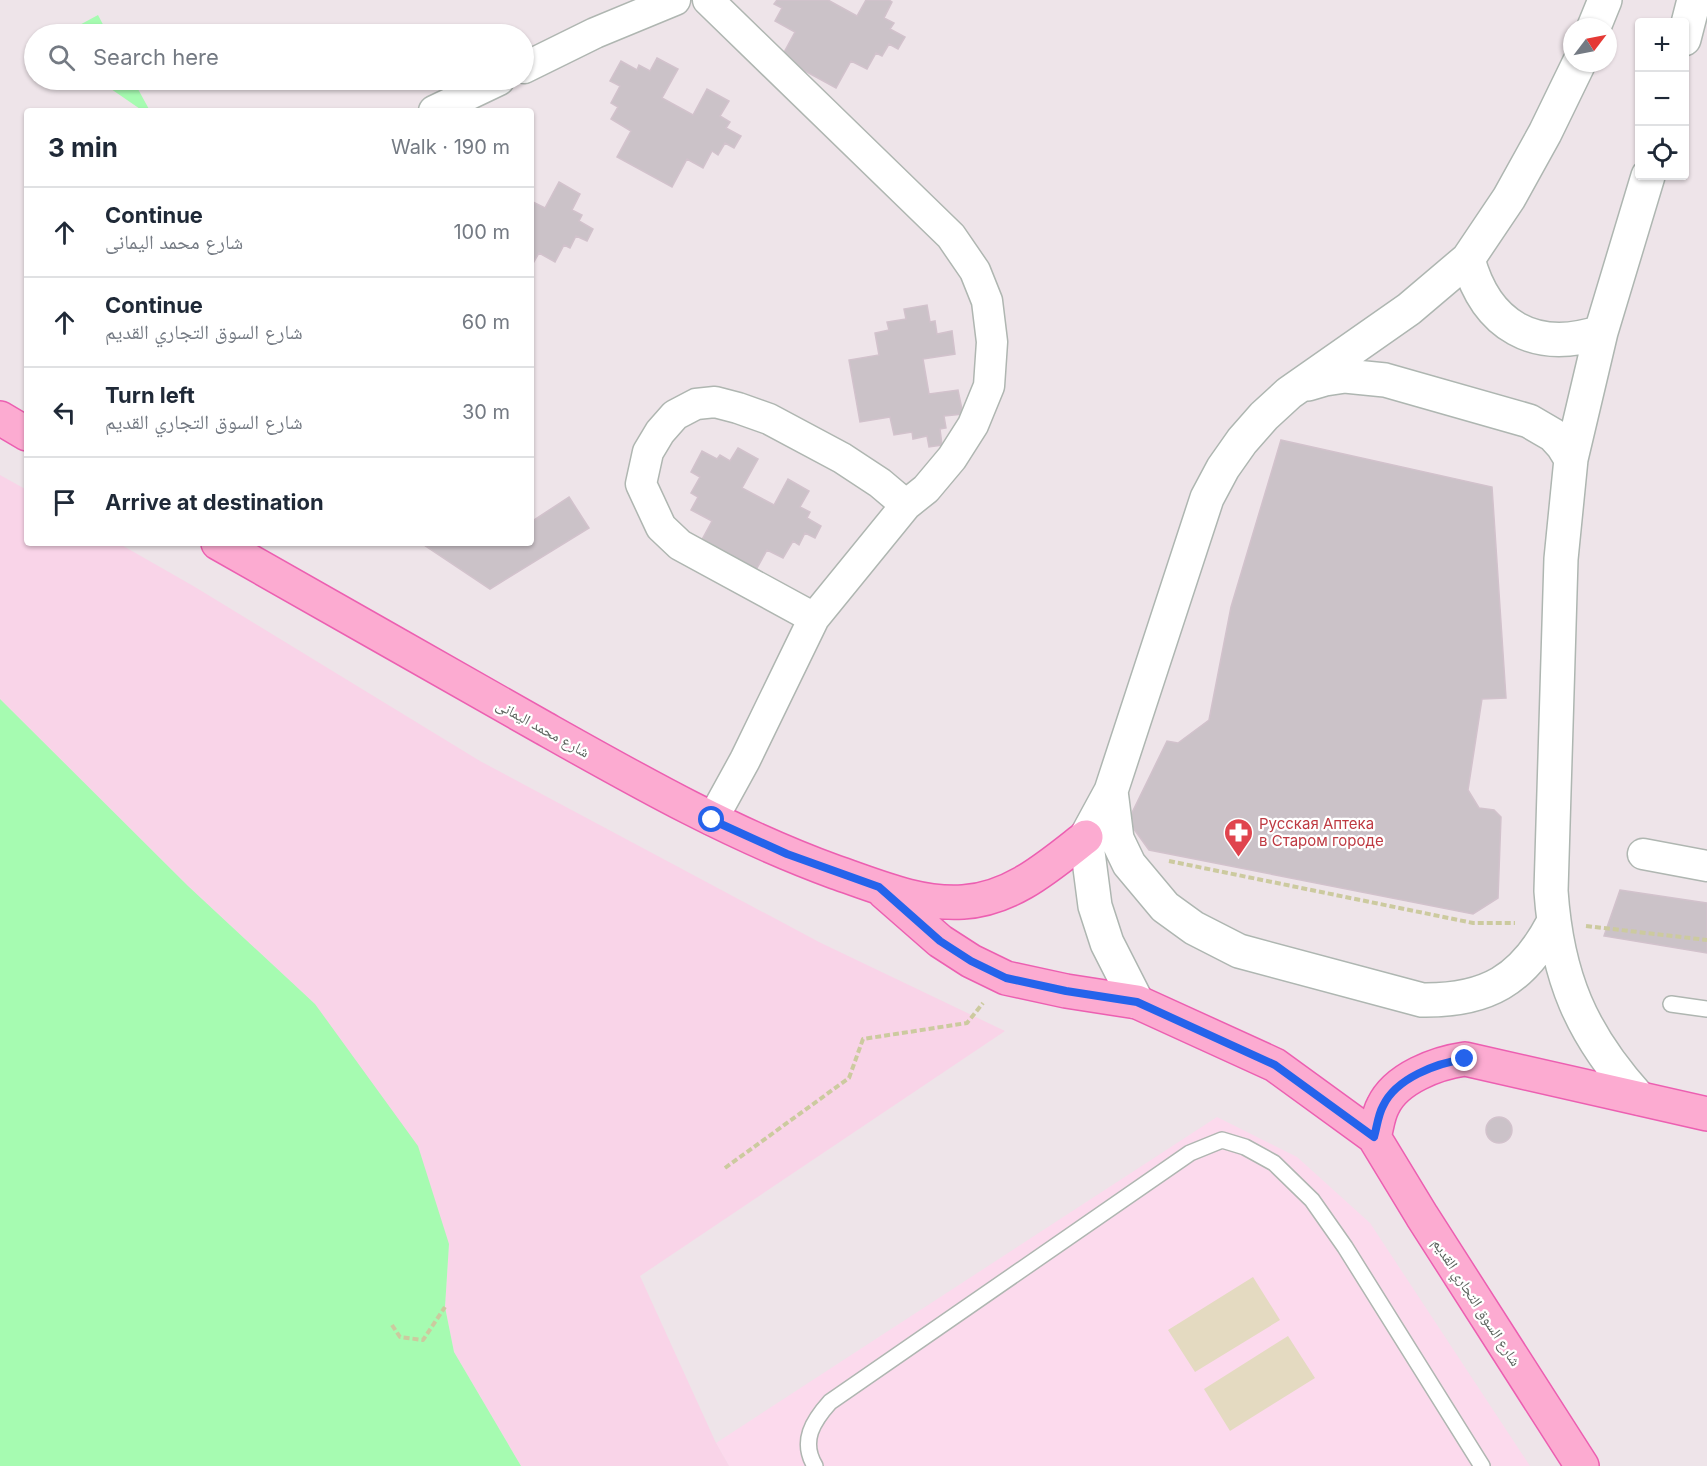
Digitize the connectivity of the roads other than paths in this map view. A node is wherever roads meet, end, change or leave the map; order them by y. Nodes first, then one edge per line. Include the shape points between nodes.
1 (675, 0) edge
2 (708, 0) edge
3 (1605, 0) edge
4 (1694, 0) edge
5 (1598, 18) edge
6 (1689, 20) edge
7 (534, 63) edge
8 (1575, 72) edge
9 (478, 90) edge
10 (440, 108) edge
11 (1647, 180) edge
12 (1468, 259) junction
13 (1601, 332) junction
14 (1288, 393) junction
15 (0, 418) edge
16 (24, 432) edge
17 (1571, 459) junction
18 (906, 505) junction
19 (224, 546) edge
20 (814, 618) junction
21 (1111, 791) junction
22 (712, 820) junction
23 (1086, 837) junction
24 (1643, 854) dead end
25 (1707, 866) edge
26 (879, 887) junction
27 (1553, 923) junction
28 (1137, 1002) junction
29 (1671, 1004) dead end
30 (1707, 1009) edge
31 (1639, 1098) junction
32 (1707, 1114) edge
33 (1374, 1137) junction
34 (815, 1466) edge
35 (1482, 1466) edge
36 (1582, 1466) edge

1 - 7 street
2 - 18 street via 951,236 975,271 987,301 992,342 989,386 973,425 952,458 926,489
3 - 5 main road
4 - 6 main road
8 - 12 main road via 1509,198
9 - 10 street
11 - 13 main road
12 - 13 main road via 1483,298 1514,327 1530,335 1557,340
12 - 14 main road via 1409,309
13 - 17 main road
14 - 17 main road via 1345,376 1385,380 1529,421 1553,435
14 - 21 main road via 1242,441 1207,498
15 - 16 main road
17 - 27 main road via 1561,559
18 - 20 street
18 - 20 street via 842,458 769,419 738,408 715,402 696,404 675,415 660,432 648,452 641,484 661,527 680,545
19 - 22 main road, شارع محمد اليمانى
20 - 22 street
21 - 23 main road
21 - 27 main road via 1117,839 1146,886 1165,907 1194,928 1239,951 1422,1000 1446,1000 1469,997 1511,977 1535,952
22 - 26 main road, شارع محمد اليمانى via 787,854
23 - 26 main road, شارع محمد اليمانى via 1036,876 984,900 941,902
23 - 28 main road via 1095,906 1117,966
24 - 25 street
26 - 28 main road, شارع محمد اليمانى via 940,941 1006,978
27 - 31 main road via 1564,974 1580,1015 1596,1045
28 - 33 main road, شارع السوق التجاري القديم via 1275,1065
29 - 30 lane
31 - 32 main road
31 - 33 main road via 1465,1059 1428,1069 1395,1090 1383,1105
33 - 36 main road, شارع السوق التجاري القديم
34 - 35 lane via 808,1451 808,1433 830,1402 1190,1153 1222,1140 1274,1163 1312,1200 1346,1247

